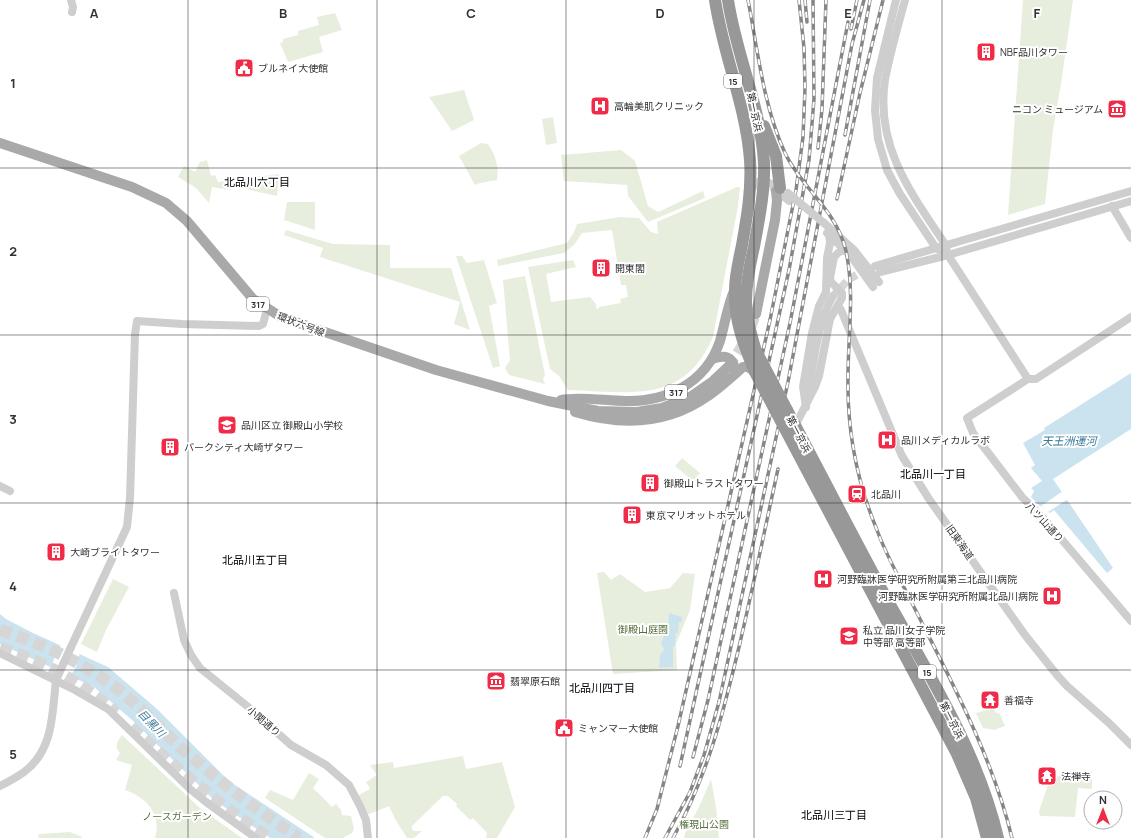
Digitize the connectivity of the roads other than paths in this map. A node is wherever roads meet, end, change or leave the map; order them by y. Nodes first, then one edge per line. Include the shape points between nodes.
1 (71, 0) edge
2 (715, 0) edge
3 (728, 0) edge
4 (896, 0) edge
5 (905, 0) edge
6 (72, 12) dead end
7 (763, 131) junction
8 (0, 143) edge
9 (750, 167) junction
10 (764, 181) junction
11 (1131, 191) edge
12 (782, 192) junction
13 (750, 197) junction
14 (1131, 201) edge
15 (1112, 206) junction
16 (825, 229) junction
17 (1131, 238) edge
18 (945, 244) junction
19 (936, 248) junction
20 (845, 250) junction
21 (948, 255) junction
22 (875, 266) tunnel mouth
23 (875, 280) junction
24 (836, 287) junction
25 (735, 289) junction
26 (829, 294) junction
27 (838, 306) junction
28 (267, 309) junction
29 (756, 314) tunnel mouth
30 (1131, 317) edge
31 (739, 330) junction
32 (751, 334) junction
33 (720, 339) junction
34 (712, 359) junction
35 (732, 370) junction
36 (755, 372) junction
37 (1028, 379) junction
38 (555, 402) junction
39 (806, 407) junction
40 (789, 424) junction
41 (0, 486) edge
42 (10, 491) dead end
43 (174, 593) dead end
44 (1131, 621) edge
45 (0, 652) edge
46 (56, 680) junction
47 (1131, 745) edge
48 (0, 786) edge
49 (256, 838) edge
50 (368, 838) edge
51 (987, 838) edge
52 (998, 838) edge

1 - 6 street
2 - 9 highway, 第一京浜 / 15 via 721,34 746,126
3 - 7 highway, 第一京浜 / 15
4 - 19 street via 877,78 874,110 878,140 894,183
5 - 18 street via 885,81 885,124 890,149 904,180
7 - 9 highway via 758,160
7 - 10 highway, 第一京浜 / 15
7 - 12 highway
8 - 28 main road, 環状六号線 / 317 via 132,186 166,203 187,221 253,299
9 - 10 street
9 - 13 highway, 第一京浜 / 15
10 - 12 street
10 - 13 street via 756,184
10 - 32 highway, 第一京浜 / 15 via 746,290
11 - 18 street
12 - 16 street, bridge
12 - 29 main road
13 - 25 highway, 第一京浜 / 15
14 - 15 street
15 - 17 street
15 - 21 street
16 - 20 street
16 - 23 street via 842,238 859,256
16 - 26 street via 830,243 827,258
18 - 19 street
18 - 21 street
19 - 21 street
19 - 22 street
20 - 23 street
20 - 24 street via 836,254 832,264 830,278
21 - 23 street
21 - 37 street
24 - 26 street
24 - 27 street via 843,296
25 - 31 highway, 第一京浜 / 15
25 - 33 main road, 317 via 726,312
26 - 39 street
27 - 39 street via 830,319 819,376
27 - 47 street, 旧東海道 via 902,456 929,499 1025,635 1057,675
28 - 38 main road, 環状六号線 / 317 via 289,321 436,370
28 - 46 street, bridge via 263,324 259,326 137,321 127,527
30 - 37 street via 1036,379
31 - 32 main road
31 - 33 main road via 727,332
31 - 36 highway, 第一京浜 / 15
32 - 40 highway, 第一京浜 / 15, bridge via 756,351 787,410
33 - 34 main road, 317
34 - 35 main road via 727,357 735,366
34 - 38 main road, 317 via 695,380 676,392 661,397 646,401 568,398
35 - 36 main road, 317 via 745,366
35 - 38 main road, 317 via 690,397 650,411 598,411
36 - 40 highway, 第一京浜 / 15, bridge
37 - 44 street, 八ツ山通り via 967,418 973,433 1022,497 1046,521
39 - 40 street
40 - 51 highway, 第一京浜 / 15 via 791,440 958,754 976,798
40 - 52 highway, 第一京浜 / 15 via 969,752 982,782
41 - 42 street
43 - 50 street, 小関通り via 184,640 200,668 291,745 326,765 349,785 366,820
45 - 46 street
46 - 48 street via 51,728 46,744 37,760 25,772
46 - 49 street via 108,708 190,789

